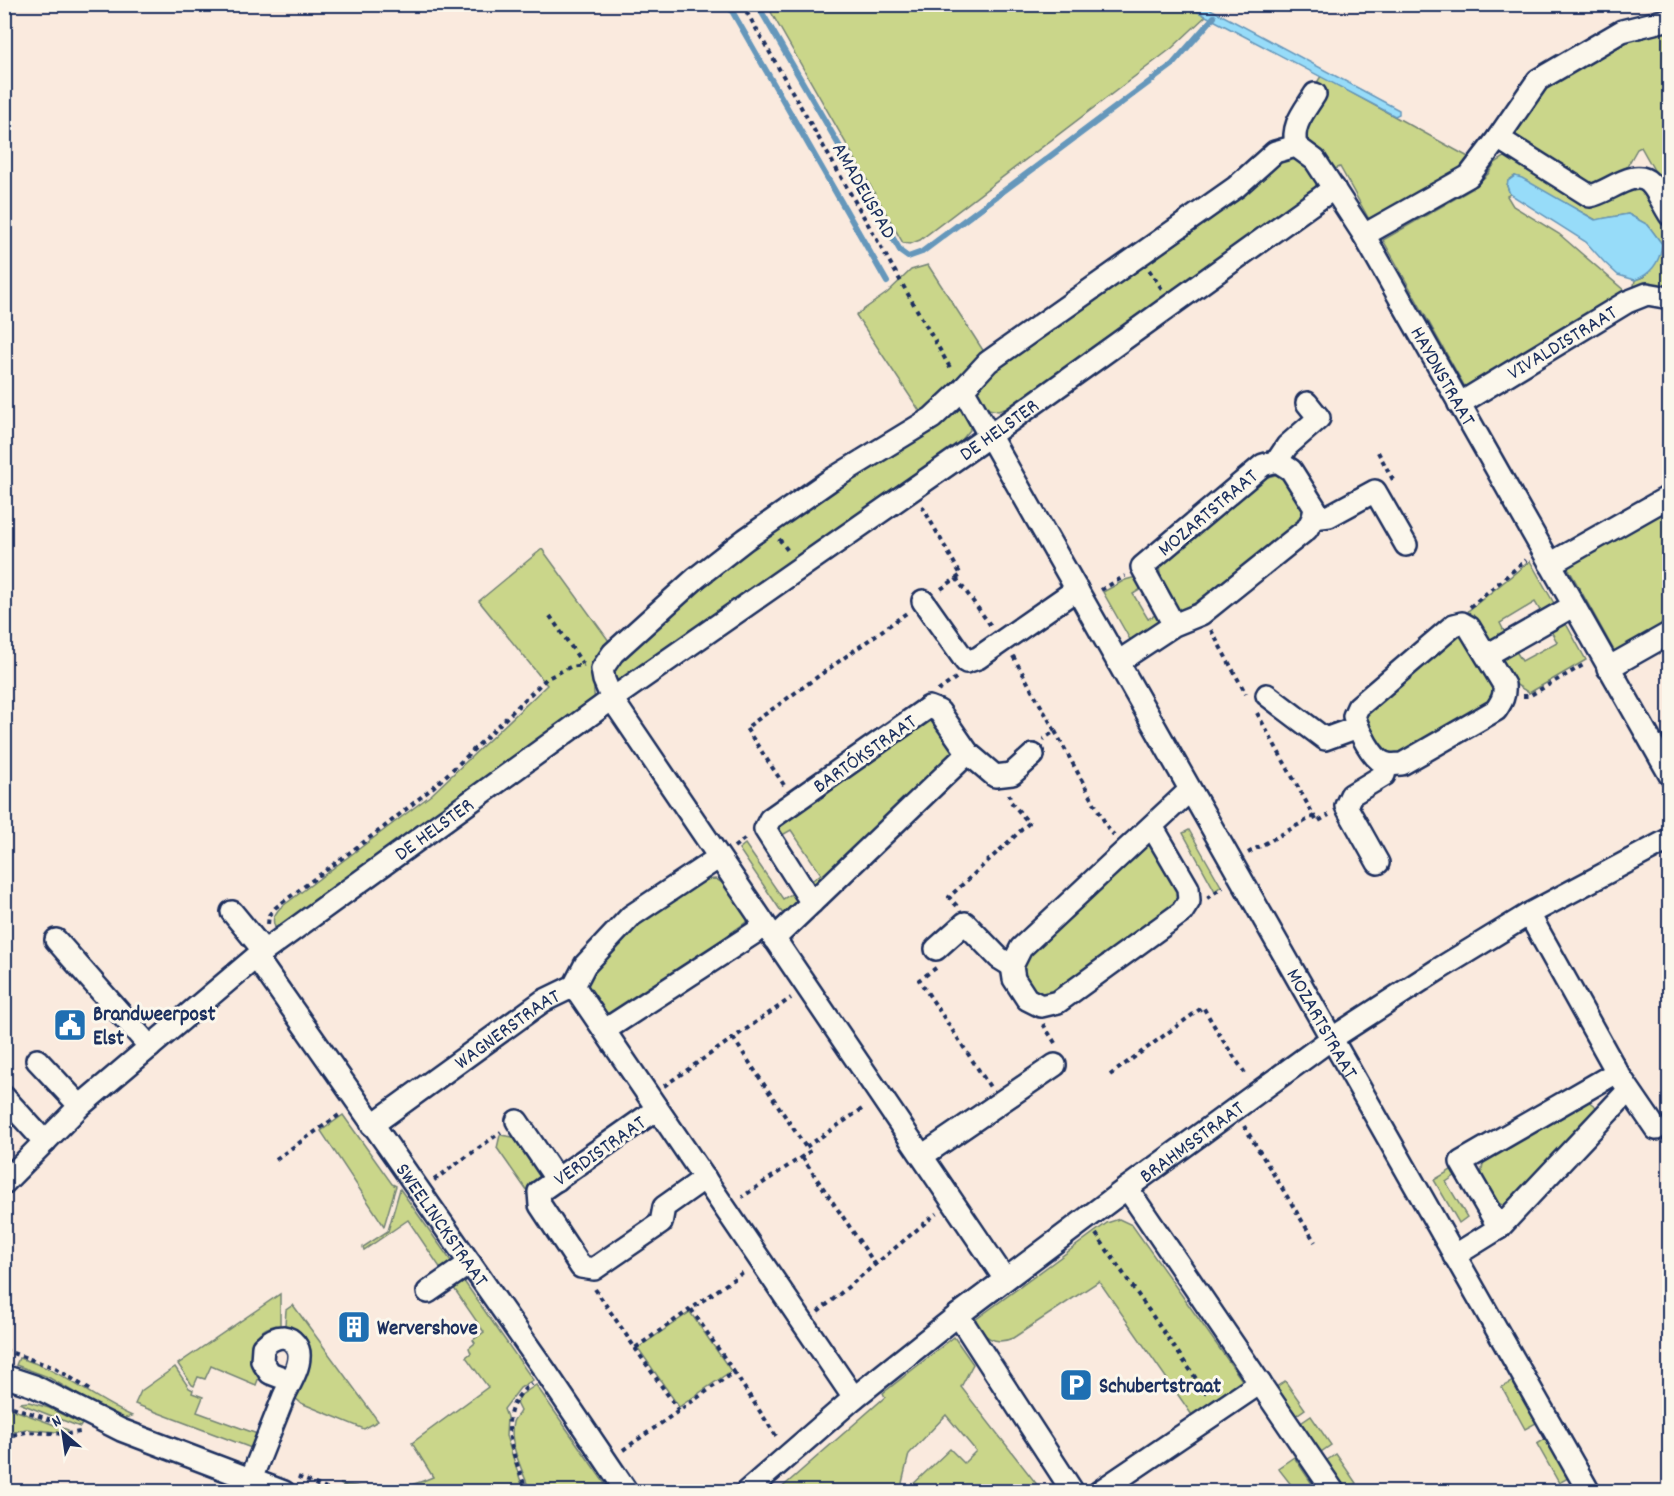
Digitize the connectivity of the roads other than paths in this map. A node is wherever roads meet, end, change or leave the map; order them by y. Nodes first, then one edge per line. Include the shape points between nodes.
1 (1670, 20) edge
2 (1315, 94) dead end
3 (1498, 138) junction
4 (1296, 146) junction
5 (1334, 188) junction
6 (1670, 215) edge
7 (1364, 235) junction
8 (1670, 298) edge
9 (963, 389) junction
10 (1307, 404) dead end
11 (1459, 404) junction
12 (989, 436) junction
13 (1277, 461) junction
14 (1670, 496) edge
15 (1313, 518) junction
16 (1406, 545) dead end
17 (1545, 556) junction
18 (1080, 595) junction
19 (923, 601) road end
20 (1573, 606) junction
21 (1174, 625) junction
22 (1670, 633) edge
23 (1487, 655) junction
24 (1118, 662) junction
25 (1604, 662) junction
26 (1267, 695) dead end
27 (612, 699) junction
28 (1358, 727) junction
29 (968, 753) junction
30 (1033, 755) road end
31 (1387, 764) junction
32 (1670, 775) edge
33 (1191, 790) junction
34 (1153, 828) junction
35 (1670, 839) edge
36 (718, 858) junction
37 (1378, 863) dead end
38 (812, 903) junction
39 (232, 912) dead end
40 (1529, 914) junction
41 (770, 932) junction
42 (56, 940) dead end
43 (266, 949) junction
44 (936, 950) road end
45 (1012, 966) junction
46 (574, 986) junction
47 (604, 1030) junction
48 (1331, 1040) junction
49 (150, 1047) junction
50 (36, 1060) dead end
51 (1054, 1065) road end
52 (1617, 1072) junction
53 (1628, 1091) junction
54 (4, 1097) edge
55 (653, 1103) junction
56 (80, 1106) junction
57 (517, 1121) road end
58 (372, 1125) junction
59 (1656, 1129) dead end
60 (45, 1142) junction
61 (921, 1156) junction
62 (705, 1178) junction
63 (557, 1180) junction
64 (4, 1183) edge
65 (1127, 1188) junction
66 (1499, 1227) junction
67 (1454, 1256) junction
68 (470, 1263) junction
69 (1005, 1279) junction
70 (428, 1292) dead end
71 (958, 1315) junction
72 (4, 1376) edge
73 (291, 1381) dead end
74 (1260, 1383) junction
75 (854, 1398) junction
76 (251, 1479) junction
77 (288, 1483) edge
78 (627, 1491) edge
79 (746, 1491) edge
80 (1072, 1491) edge
81 (1099, 1491) edge
82 (1335, 1491) edge
83 (1589, 1491) edge

1 - 3 street via 1622,31 1538,80
2 - 4 street via 1296,123
3 - 6 street via 1590,196 1634,176 1641,177 1650,182
3 - 7 street via 1469,176
4 - 5 street via 1316,160
4 - 9 street via 1275,152 1236,187 988,362
5 - 7 street, HAYDNSTRAAT
5 - 12 street, DE HELSTER
7 - 11 street, HAYDNSTRAAT
8 - 11 street, VIVALDISTRAAT via 1647,294 1627,302
9 - 12 street, MOZARTSTRAAT
9 - 27 street via 932,418 829,481 768,524 593,667
10 - 13 street via 1320,418 1287,446
11 - 17 street, HAYDNSTRAAT
12 - 18 street, MOZARTSTRAAT
12 - 27 street, DE HELSTER
13 - 15 street, MOZARTSTRAAT via 1291,470 1315,508
13 - 21 street, MOZARTSTRAAT via 1263,465 1142,567
14 - 17 street
15 - 16 street via 1329,516 1375,491
15 - 21 street via 1307,529 1201,614
17 - 20 street, HAYDNSTRAAT
18 - 19 street via 966,662
18 - 24 street, MOZARTSTRAAT
20 - 23 street
20 - 25 street, HAYDNSTRAAT
21 - 24 street
22 - 25 street
23 - 28 street via 1469,627 1462,623 1454,625 1358,707 1354,716
23 - 31 street via 1504,686 1496,710 1402,764
24 - 33 street, MOZARTSTRAAT
25 - 32 street, HAYDNSTRAAT
26 - 28 street via 1325,739
27 - 36 street
27 - 43 street, DE HELSTER
28 - 31 street via 1376,759
29 - 30 street, BARTÓKSTRAAT via 995,776 1012,774
29 - 38 street
29 - 38 street, BARTÓKSTRAAT via 939,711 929,707 770,819 765,830
31 - 37 street via 1384,775 1351,795 1346,806
33 - 34 street
33 - 48 street, MOZARTSTRAAT
34 - 45 street via 1022,948
34 - 45 street via 1188,888 1189,901 1182,912 1058,1002 1041,1006 1027,999 1014,979
35 - 40 street, BRAHMSSTRAAT
36 - 41 street
36 - 46 street, WAGNERSTRAAT via 631,916 585,965
38 - 41 street
39 - 43 street, SWEELINCKSTRAAT
40 - 48 street, BRAHMSSTRAAT
40 - 52 street
41 - 47 street
41 - 61 street
42 - 49 street
43 - 49 street, DE HELSTER
43 - 58 street, SWEELINCKSTRAAT
44 - 45 street via 965,923
46 - 47 street, VERDISTRAAT
46 - 58 street, WAGNERSTRAAT via 543,1001
47 - 55 street, VERDISTRAAT
48 - 65 street, BRAHMSSTRAAT
48 - 67 street, MOZARTSTRAAT
49 - 56 street, DE HELSTER
50 - 56 street
51 - 61 street
52 - 53 street
52 - 66 street via 1461,1162
53 - 59 street
53 - 66 street
54 - 60 street
55 - 62 street, VERDISTRAAT
55 - 63 street, VERDISTRAAT
56 - 60 street, DE HELSTER
57 - 63 street
58 - 68 street, SWEELINCKSTRAAT
60 - 64 street, DE HELSTER
61 - 69 street
62 - 63 street, VERDISTRAAT via 664,1207 661,1223 594,1269 581,1267 540,1204 539,1192
62 - 75 street, VERDISTRAAT
65 - 69 street, BRAHMSSTRAAT
65 - 74 street
66 - 67 street
67 - 83 street, MOZARTSTRAAT
68 - 70 street
68 - 78 street, SWEELINCKSTRAAT
69 - 71 street, BRAHMSSTRAAT
71 - 75 street, BRAHMSSTRAAT
71 - 80 street
72 - 76 street via 34,1386 121,1430
73 - 76 street
74 - 81 street
74 - 82 street
75 - 79 street, BRAHMSSTRAAT
76 - 77 street

